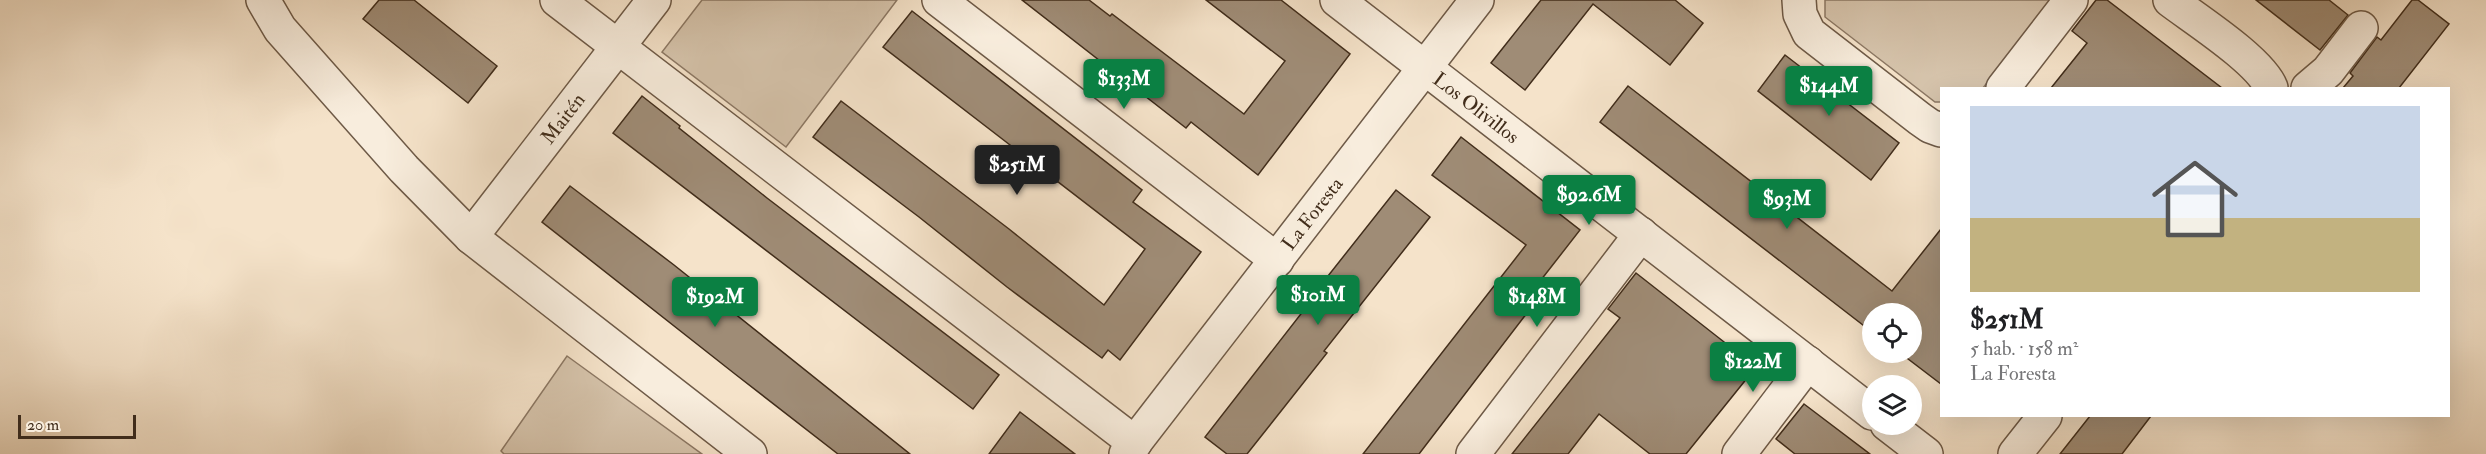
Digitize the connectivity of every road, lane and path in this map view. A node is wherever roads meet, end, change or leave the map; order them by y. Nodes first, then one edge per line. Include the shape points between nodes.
1 (263, 0) edge
2 (557, 0) edge
3 (654, 0) edge
4 (939, 0) edge
5 (1337, 0) edge
6 (1478, 0) edge
7 (1799, 0) edge
8 (2071, 0) edge
9 (2170, 0) edge
10 (2361, 28) dead end
11 (618, 47) junction
12 (1425, 68) junction
13 (2004, 87) edge
14 (2271, 87) edge
15 (2309, 87) edge
16 (1940, 129) edge
17 (1641, 234) junction
18 (471, 237) junction
19 (1277, 260) junction
20 (1808, 363) junction
21 (1862, 405) edge
22 (2044, 417) edge
23 (1901, 435) edge
24 (1130, 449) edge
25 (750, 454) edge
26 (1473, 454) edge
27 (1739, 454) edge
28 (1926, 454) edge
29 (2015, 454) edge

1 - 18 street via 280,29 404,169
2 - 11 street
3 - 11 street, Maitén
4 - 19 street
5 - 12 street, Los Olivillos
6 - 12 street, La Foresta
7 - 16 street via 1800,14 1809,33 1920,119
8 - 13 street
9 - 14 street via 2252,63
10 - 15 street via 2328,71
11 - 18 street, Maitén
11 - 24 street
12 - 17 street, Los Olivillos
12 - 19 street, La Foresta
17 - 20 street, Los Olivillos
17 - 26 street
18 - 25 street
19 - 24 street, La Foresta
20 - 21 street, Los Olivillos
20 - 27 street
22 - 29 street
23 - 28 street

